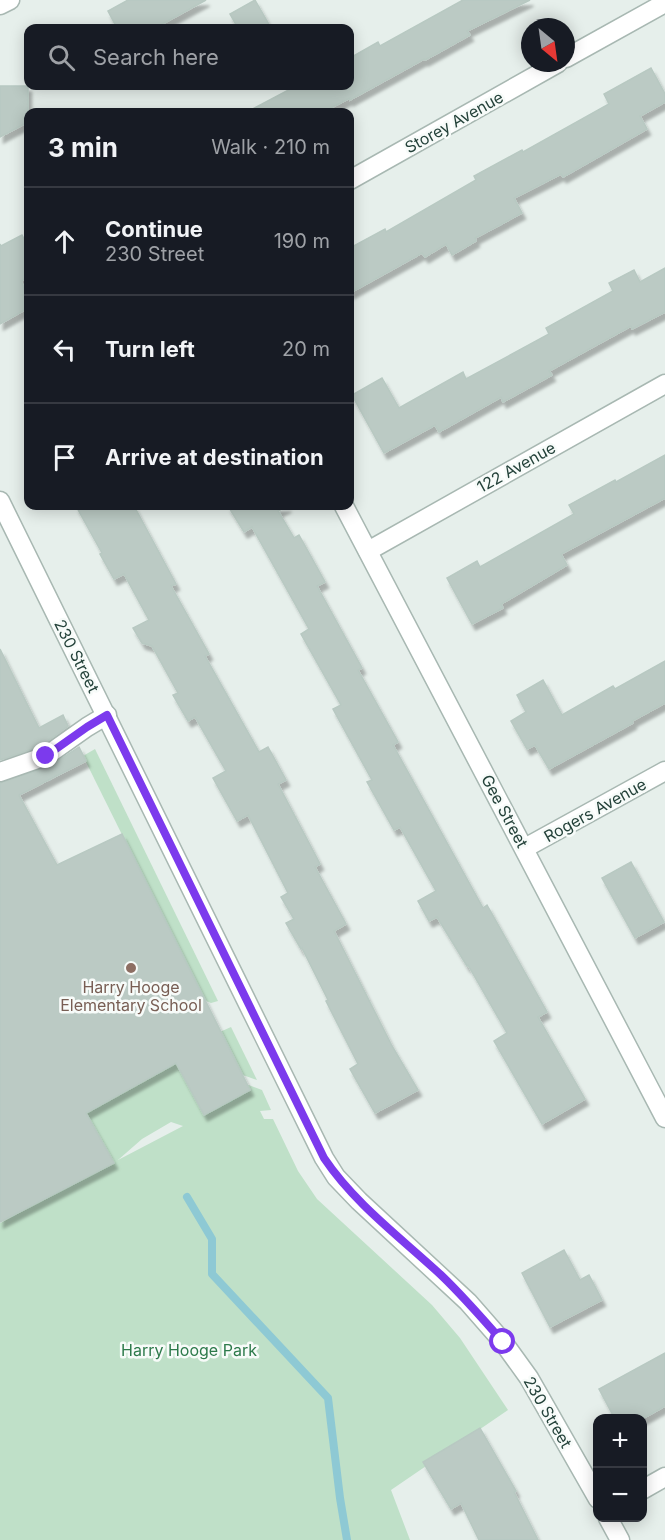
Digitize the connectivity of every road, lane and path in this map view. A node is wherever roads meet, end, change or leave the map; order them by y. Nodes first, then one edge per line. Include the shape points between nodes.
1 (10, 0) edge
2 (665, 3) edge
3 (0, 5) edge
4 (575, 53) edge
5 (542, 72) edge
6 (354, 178) edge
7 (665, 384) edge
8 (0, 501) edge
9 (346, 510) edge
10 (368, 551) junction
11 (107, 715) junction
12 (665, 771) edge
13 (0, 772) edge
14 (525, 848) junction
15 (664, 1119) edge
16 (665, 1477) edge
17 (647, 1487) edge
18 (593, 1492) edge
19 (610, 1522) edge
20 (620, 1540) edge

1 - 3 street
2 - 4 street
5 - 6 street, Storey Avenue
7 - 10 street, 122 Avenue
8 - 11 street, 230 Street
9 - 10 street, Gee Street
10 - 14 street, Gee Street
11 - 13 street via 46,756
11 - 18 street, 230 Street via 324,1158 359,1201 468,1302 503,1342 529,1378
12 - 14 street, Rogers Avenue
14 - 15 street, Gee Street
16 - 17 street
19 - 20 street

